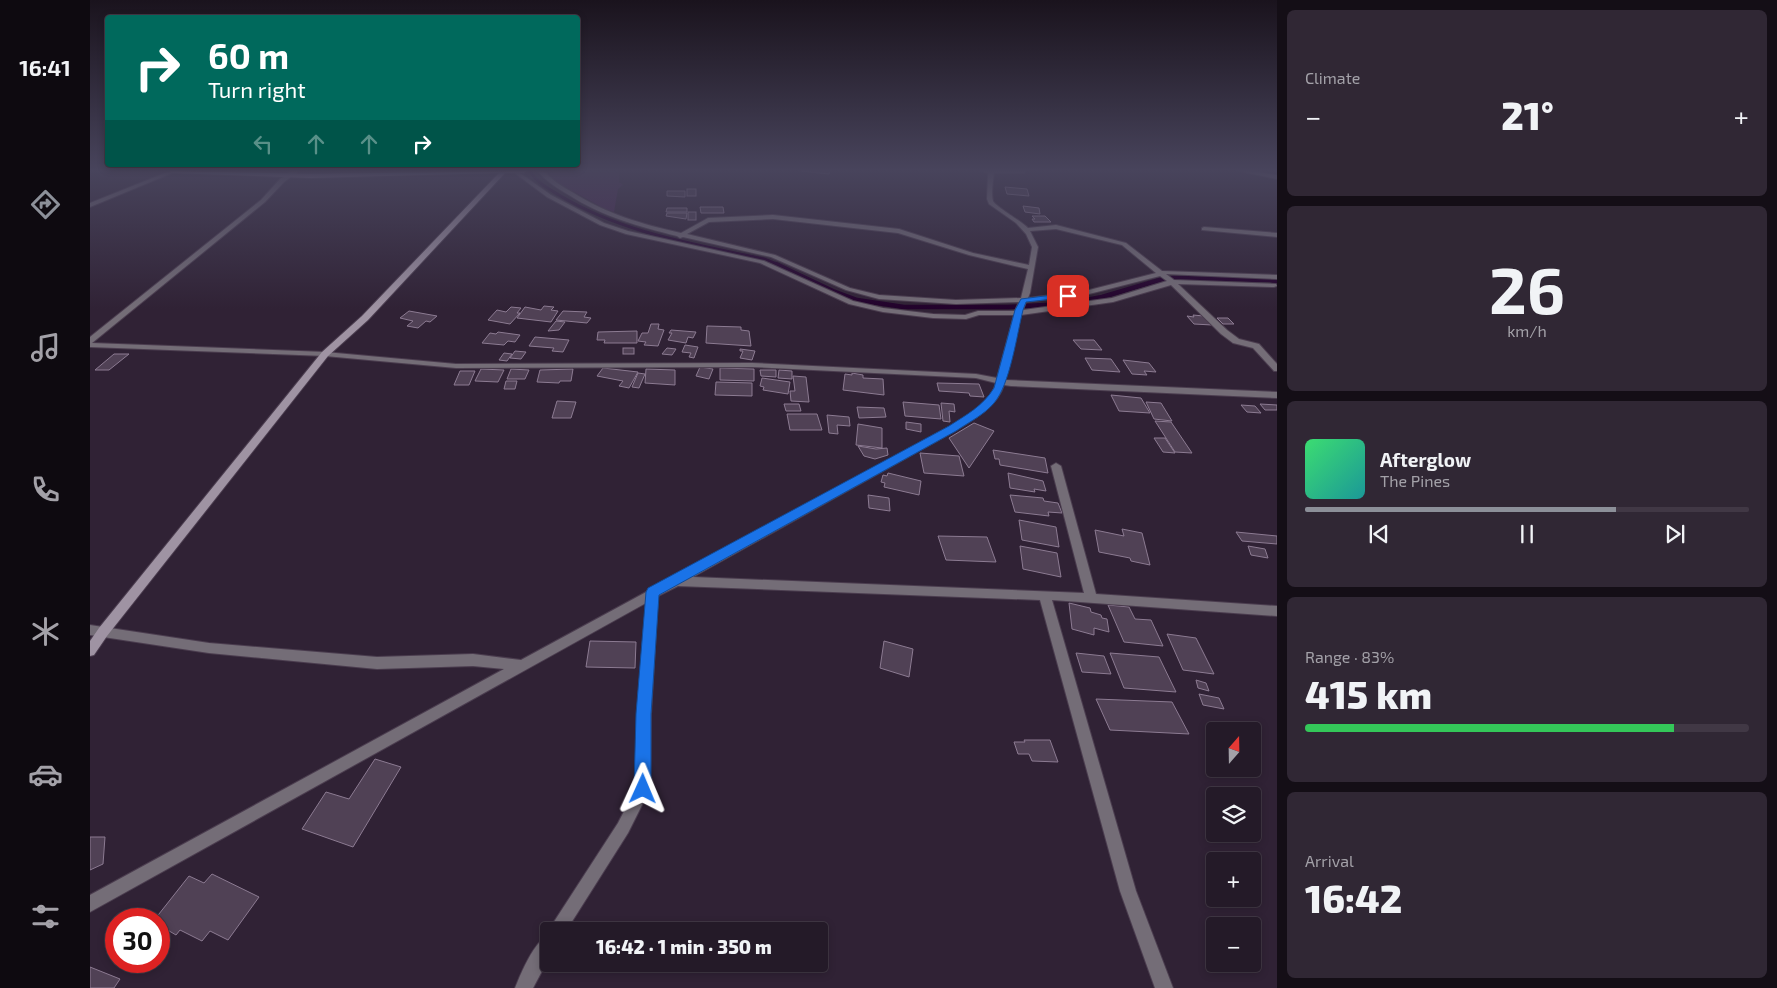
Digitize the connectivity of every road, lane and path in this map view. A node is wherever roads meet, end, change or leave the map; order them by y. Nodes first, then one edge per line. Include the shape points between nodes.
1 (244, 217) edge
2 (460, 217) edge
3 (587, 217) edge
4 (615, 217) edge
5 (767, 217) edge
6 (774, 217) edge
7 (1010, 217) edge
8 (1204, 229) dead end
9 (1027, 230) junction
10 (1277, 235) edge
11 (676, 239) junction
12 (1031, 268) junction
13 (1162, 274) junction
14 (1260, 276) junction
15 (1277, 277) edge
16 (1171, 281) junction
17 (1273, 285) edge
18 (1020, 307) junction
19 (90, 343) edge
20 (325, 354) junction
21 (1277, 368) edge
22 (1001, 382) junction
23 (1277, 396) edge
24 (1056, 466) dead end
25 (674, 581) junction
26 (653, 592) junction
27 (1046, 595) junction
28 (1091, 598) junction
29 (1277, 611) edge
30 (96, 631) edge
31 (90, 651) edge
32 (521, 666) junction
33 (90, 904) edge
34 (562, 922) edge
35 (540, 956) edge
36 (524, 988) edge
37 (1164, 988) edge

1 - 19 street
2 - 20 street via 365,318
3 - 11 street via 626,232
4 - 11 street
5 - 11 street via 715,218 700,223
6 - 12 street via 899,231 971,254
7 - 9 street
8 - 10 street
9 - 12 street via 1035,247
9 - 13 street via 1056,227 1124,244
11 - 18 street via 773,256 848,289 879,297
11 - 18 street via 762,262 864,306 933,316 966,317
12 - 18 street
13 - 14 street
13 - 16 street
13 - 18 street
14 - 15 street
14 - 17 street
16 - 17 street
16 - 18 street via 1113,300
16 - 21 street via 1224,332 1236,341 1256,346
18 - 22 street
19 - 20 street
20 - 22 street via 456,366 752,365 976,376
20 - 30 street
22 - 23 street
22 - 25 street via 981,410 952,429
24 - 28 street
25 - 26 street
25 - 27 street
26 - 32 street
26 - 34 street via 644,714 643,789 623,828
27 - 28 street
27 - 37 street via 1128,891
28 - 29 street
30 - 31 street
30 - 32 street via 209,648 377,663 473,660
32 - 33 street
35 - 36 street

